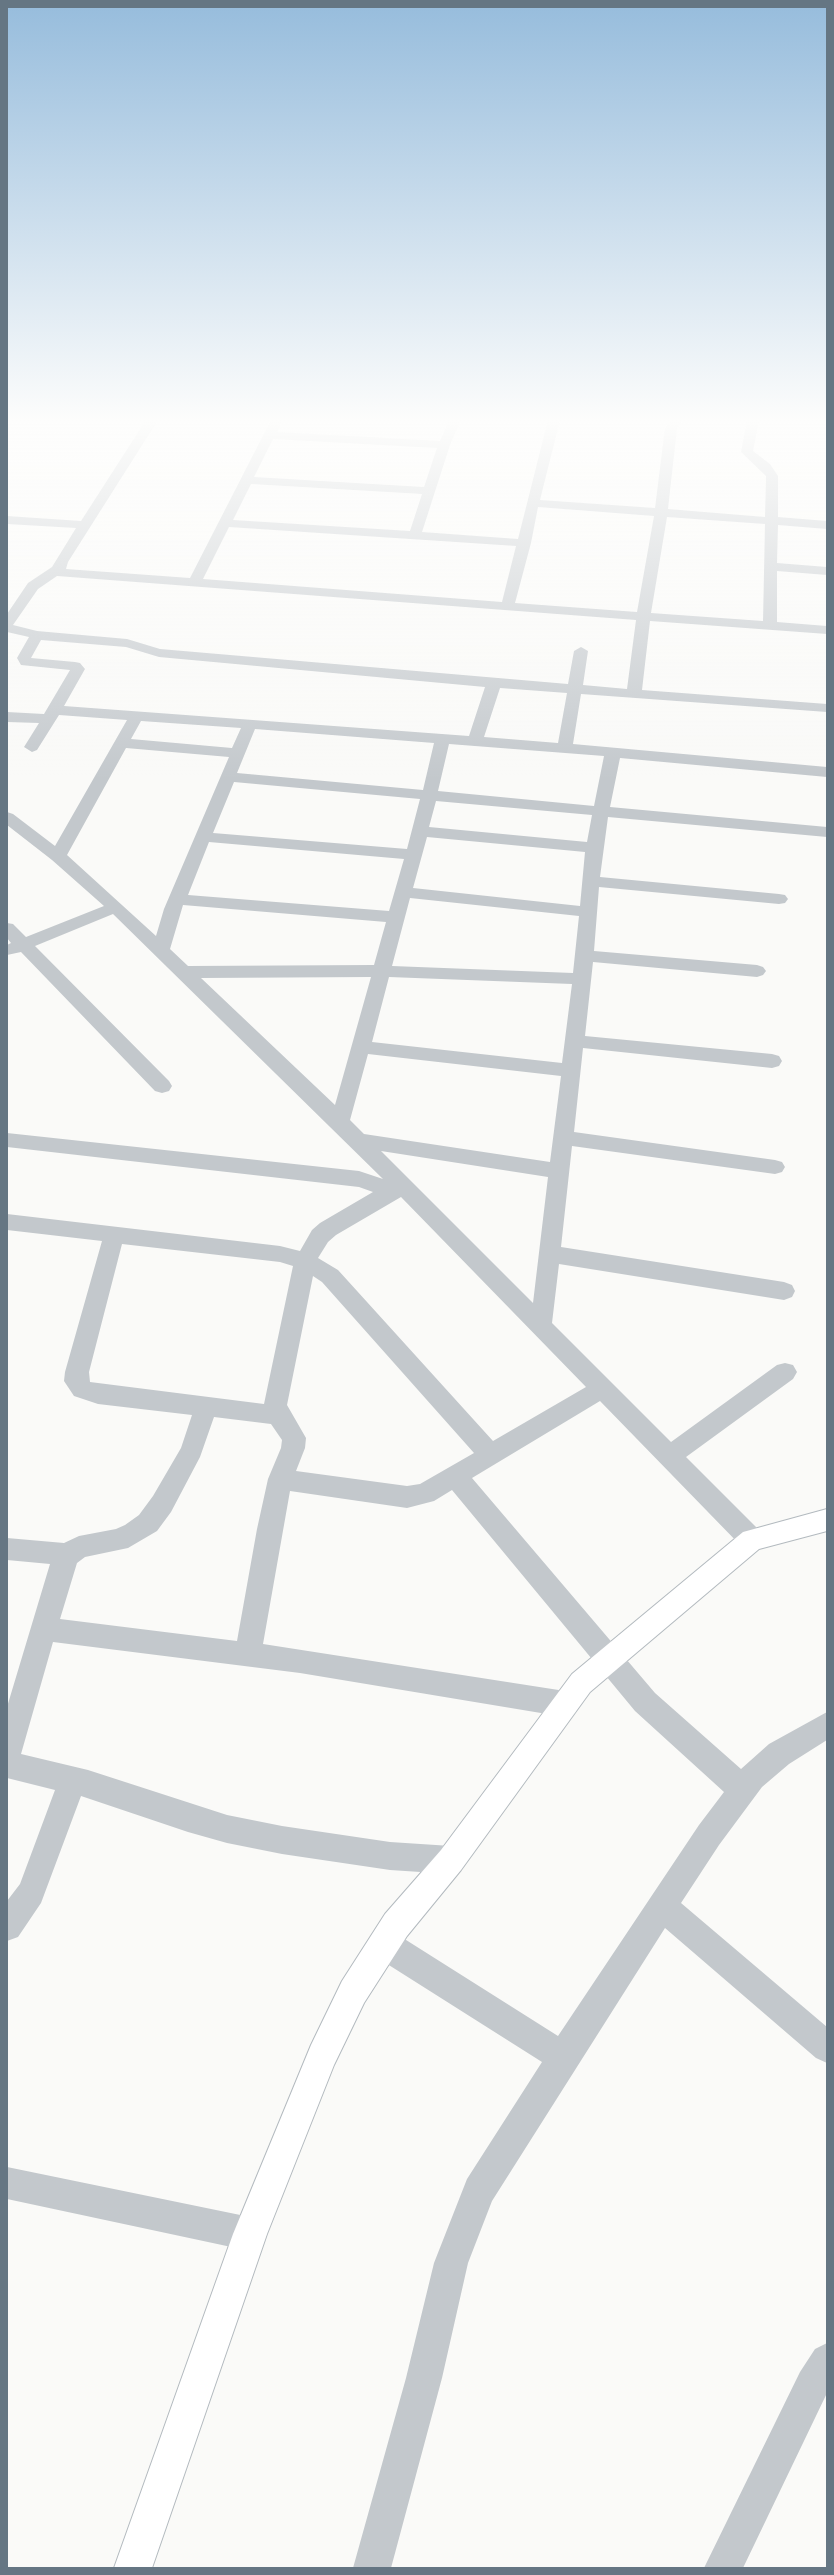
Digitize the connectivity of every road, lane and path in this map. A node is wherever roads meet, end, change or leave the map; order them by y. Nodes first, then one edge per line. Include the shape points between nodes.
1 (76, 540) edge
2 (216, 540) edge
3 (486, 540) edge
4 (656, 540) edge
5 (773, 540) edge
6 (525, 543) joint
7 (772, 568) junction
8 (58, 569) junction
9 (827, 571) edge
10 (194, 583) junction
11 (507, 607) junction
12 (643, 617) junction
13 (7, 624) edge
14 (770, 626) junction
15 (7, 628) edge
16 (827, 630) edge
17 (38, 635) junction
18 (581, 652) dead end
19 (494, 684) junction
20 (576, 690) junction
21 (634, 694) junction
22 (827, 708) edge
23 (53, 714) junction
24 (137, 715) junction
25 (7, 717) edge
26 (250, 724) junction
27 (442, 740) junction
28 (475, 742) junction
29 (122, 744) junction
30 (32, 747) dead end
31 (565, 748) junction
32 (612, 752) junction
33 (239, 753) junction
34 (827, 772) edge
35 (229, 777) junction
36 (429, 794) junction
37 (600, 810) junction
38 (7, 817) edge
39 (421, 831) junction
40 (827, 832) edge
41 (203, 837) junction
42 (594, 848) junction
43 (414, 855) junction
44 (58, 856) junction
45 (591, 881) junction
46 (403, 892) junction
47 (178, 899) junction
48 (779, 899) dead end
49 (116, 907) junction
50 (588, 912) junction
51 (396, 917) junction
52 (7, 928) edge
53 (14, 948) edge
54 (161, 950) junction
55 (584, 956) junction
56 (384, 971) junction
57 (757, 971) dead end
58 (186, 972) junction
59 (582, 979) junction
60 (575, 1041) junction
61 (362, 1048) junction
62 (772, 1061) dead end
63 (571, 1071) junction
64 (162, 1086) dead end
65 (340, 1122) junction
66 (564, 1138) junction
67 (7, 1140) edge
68 (360, 1141) junction
69 (775, 1167) dead end
70 (560, 1171) junction
71 (398, 1190) junction
72 (7, 1222) edge
73 (114, 1235) junction
74 (550, 1254) junction
75 (305, 1261) junction
76 (784, 1291) dead end
77 (541, 1326) junction
78 (786, 1372) dead end
79 (603, 1388) junction
80 (206, 1407) junction
81 (278, 1415) junction
82 (490, 1454) junction
83 (670, 1456) junction
84 (455, 1476) junction
85 (280, 1479) junction
86 (827, 1520) edge
87 (752, 1540) junction
88 (7, 1549) edge
89 (68, 1555) junction
90 (45, 1629) junction
91 (248, 1654) junction
92 (608, 1660) junction
93 (565, 1704) junction
94 (827, 1725) edge
95 (7, 1753) edge
96 (7, 1764) edge
97 (73, 1780) junction
98 (743, 1790) junction
99 (451, 1860) junction
100 (662, 1906) junction
101 (7, 1926) edge
102 (384, 1944) junction
103 (827, 2047) edge
104 (564, 2058) junction
105 (7, 2182) edge
106 (250, 2234) junction
107 (827, 2360) edge
108 (133, 2568) edge
109 (372, 2568) edge
110 (723, 2568) edge

1 - 8 street
2 - 10 street
3 - 6 street
4 - 12 street
5 - 7 street
6 - 11 street
7 - 9 street
7 - 14 street
8 - 10 street via 62,573
8 - 13 street via 33,586
10 - 11 street
11 - 12 street
12 - 14 street
12 - 21 street
14 - 16 street
15 - 17 street
17 - 19 street via 127,643 159,653
17 - 23 street via 24,658 26,662 77,667
18 - 20 street
19 - 20 street
19 - 28 street
20 - 21 street
20 - 31 street
21 - 22 street
23 - 24 street
23 - 25 street
23 - 30 street
24 - 26 street
24 - 29 street
26 - 27 street
26 - 33 street
27 - 28 street
27 - 36 street
28 - 31 street
29 - 33 street
29 - 44 street
31 - 32 street
32 - 34 street
32 - 37 street
33 - 35 street
35 - 36 street
35 - 41 street
36 - 37 street
36 - 39 street
37 - 40 street
37 - 42 street
38 - 44 street
39 - 42 street
39 - 43 street
41 - 43 street
41 - 47 street
42 - 45 street
43 - 46 street
44 - 49 street
45 - 48 street
45 - 50 street
46 - 50 street
46 - 51 street
47 - 51 street
47 - 54 street
49 - 53 street
49 - 54 street
50 - 55 street
51 - 56 street
52 - 53 street
53 - 64 street
54 - 58 street
55 - 57 street
55 - 59 street
56 - 58 street
56 - 59 street
56 - 61 street
58 - 65 street
59 - 60 street
60 - 62 street
60 - 63 street
61 - 63 street
61 - 65 street
63 - 66 street
65 - 68 street
66 - 69 street
66 - 70 street
67 - 71 street via 359,1180
68 - 70 street
68 - 71 street
70 - 74 street
71 - 75 street via 348,1215 328,1229 320,1236
71 - 77 street
72 - 73 street
73 - 75 street via 280,1254
73 - 80 street via 76,1381 82,1389 98,1394
74 - 76 street
74 - 77 street
75 - 81 street via 275,1405
75 - 82 street via 330,1276
77 - 79 street
78 - 83 street
79 - 82 street
79 - 83 street
80 - 81 street
80 - 89 street via 192,1450 162,1504 148,1522 120,1540 79,1547
81 - 85 street via 294,1438 290,1457
82 - 84 street
83 - 87 street
84 - 85 street via 426,1494 407,1497
84 - 92 street
85 - 91 street
86 - 87 street
87 - 92 street
88 - 89 street
89 - 90 street via 58,1577
90 - 91 street
90 - 95 street
91 - 93 street
92 - 93 street via 581,1683
92 - 98 street via 666,1723
93 - 99 street
94 - 98 street via 779,1754 752,1777
96 - 97 street
97 - 99 street via 227,1829 390,1856
97 - 101 street via 31,1893
98 - 100 street via 709,1835
99 - 102 street via 396,1925
100 - 103 street
100 - 104 street
102 - 104 street
102 - 106 street via 353,1992 322,2056
104 - 109 street via 479,2191 465,2222 451,2263 424,2378
105 - 106 street
106 - 108 street
107 - 110 street via 812,2384

